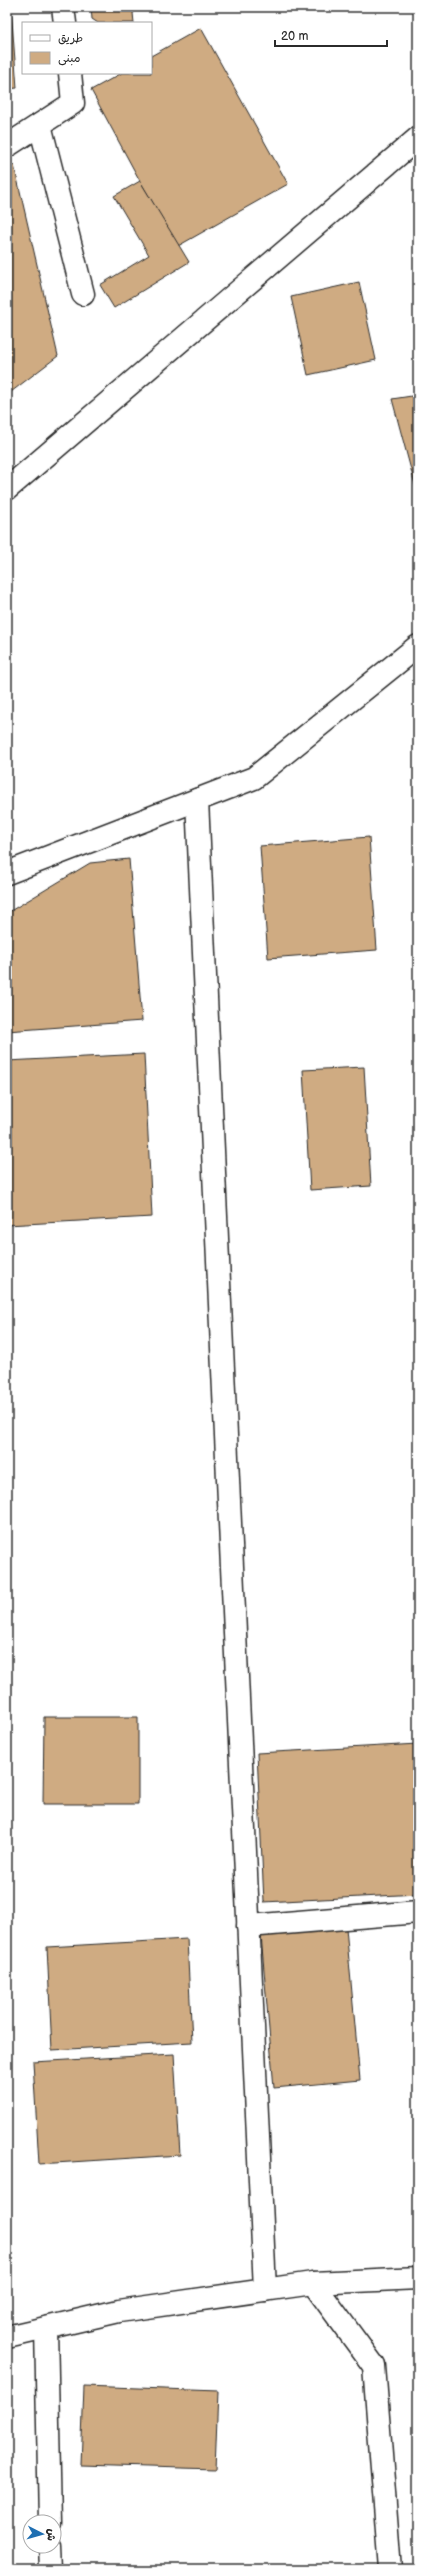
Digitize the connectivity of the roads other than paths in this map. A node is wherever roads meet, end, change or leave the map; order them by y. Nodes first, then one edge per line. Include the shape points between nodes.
1 (63, 7) edge
2 (65, 22) edge
3 (70, 74) edge
4 (40, 125) junction
5 (418, 138) edge
6 (7, 146) edge
7 (83, 294) dead end
8 (7, 489) edge
9 (418, 646) edge
10 (196, 800) junction
11 (7, 873) edge
12 (418, 1912) edge
13 (248, 1926) junction
14 (418, 2278) edge
15 (313, 2283) junction
16 (264, 2290) junction
17 (46, 2328) junction
18 (7, 2337) edge
19 (50, 2514) edge
20 (50, 2554) edge
21 (50, 2569) edge
22 (390, 2569) edge

1 - 2 street
3 - 4 street via 73,103
4 - 6 street
4 - 7 street
5 - 8 street
9 - 10 street via 254,778
10 - 11 street
10 - 13 street
12 - 13 street
13 - 16 street
14 - 15 street
15 - 16 street
15 - 22 street via 374,2366
16 - 17 street via 119,2311
17 - 18 street
17 - 19 street
20 - 21 street

